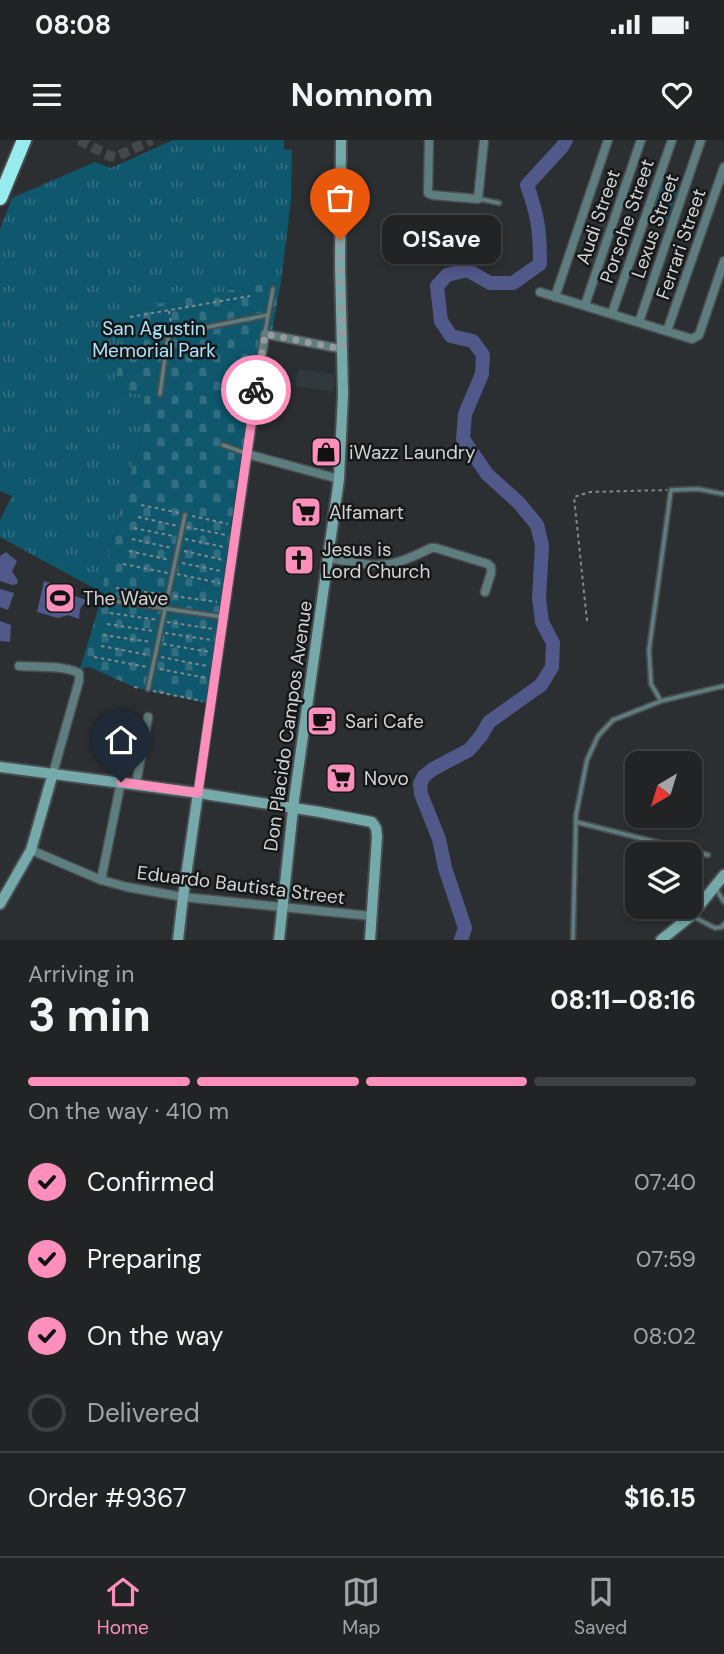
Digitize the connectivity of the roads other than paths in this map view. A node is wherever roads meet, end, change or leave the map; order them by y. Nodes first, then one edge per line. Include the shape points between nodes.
1 (14, 140) edge
2 (24, 140) edge
3 (341, 140) edge
4 (429, 140) edge
5 (484, 140) edge
6 (608, 140) edge
7 (641, 140) edge
8 (672, 140) edge
9 (701, 140) edge
10 (724, 167) edge
11 (0, 176) edge
12 (0, 198) edge
13 (478, 199) junction
14 (499, 203) dead end
15 (724, 261) edge
16 (273, 289) dead end
17 (540, 292) dead end
18 (555, 297) junction
19 (585, 305) junction
20 (612, 313) junction
21 (268, 315) junction
22 (639, 322) junction
23 (667, 331) junction
24 (264, 336) junction
25 (342, 349) junction
26 (160, 394) dead end
27 (222, 445) dead end
28 (247, 454) junction
29 (339, 479) junction
30 (724, 494) edge
31 (185, 515) dead end
32 (328, 558) junction
33 (485, 592) dead end
34 (114, 601) dead end
35 (166, 608) junction
36 (223, 617) junction
37 (19, 666) dead end
38 (724, 685) edge
39 (148, 690) road end
40 (661, 701) junction
41 (148, 717) dead end
42 (0, 767) edge
43 (53, 773) junction
44 (121, 782) junction
45 (136, 784) junction
46 (198, 793) junction
47 (293, 808) junction
48 (576, 822) junction
49 (31, 850) junction
50 (708, 855) dead end
51 (724, 875) edge
52 (101, 880) junction
53 (715, 887) junction
54 (183, 897) junction
55 (724, 902) edge
56 (0, 903) edge
57 (702, 903) edge
58 (282, 906) junction
59 (371, 916) junction
60 (687, 919) edge
61 (697, 919) edge
62 (724, 924) edge
63 (178, 940) edge
64 (279, 940) edge
65 (370, 940) edge
66 (573, 940) edge
67 (661, 940) edge

1 - 11 highway
2 - 12 highway
3 - 25 street, Don Placido Campos Avenue
4 - 13 street via 428,193
5 - 13 street
6 - 18 street
7 - 19 street, Audi Street
8 - 20 street, Porsche Street
9 - 22 street, Lexus Street
10 - 23 street, Ferrari Street
13 - 14 lane
15 - 23 street via 699,335 692,339
16 - 21 lane
17 - 18 street
18 - 19 street
19 - 20 street
20 - 22 street
21 - 24 lane
21 - 26 lane via 169,336
22 - 23 street
24 - 25 street
24 - 28 street
25 - 29 street, Don Placido Campos Avenue
27 - 28 lane
28 - 29 street
28 - 36 street
29 - 32 street, Don Placido Campos Avenue
30 - 40 lane via 671,490 649,650 651,684
31 - 35 lane
32 - 33 street via 388,565 436,548 488,564 491,573
32 - 47 street, Don Placido Campos Avenue
34 - 35 lane
35 - 36 lane
35 - 39 lane
36 - 46 street
37 - 43 street via 79,673
38 - 40 lane
40 - 48 lane via 613,719 598,736 587,760
41 - 45 street
42 - 43 street
43 - 44 street
43 - 49 street
44 - 45 street
44 - 52 street
45 - 46 street
46 - 47 street
46 - 54 street
47 - 58 street, Don Placido Campos Avenue
47 - 59 street via 374,824
48 - 50 lane
48 - 66 lane
49 - 52 street, Eduardo Bautista Street
49 - 56 street
51 - 53 street
52 - 54 street, Eduardo Bautista Street
53 - 55 lane
53 - 57 street
54 - 58 street, Eduardo Bautista Street
54 - 63 street
58 - 59 street, Eduardo Bautista Street
58 - 64 street, Don Placido Campos Avenue
59 - 65 street
60 - 67 street
61 - 62 lane via 715,928

